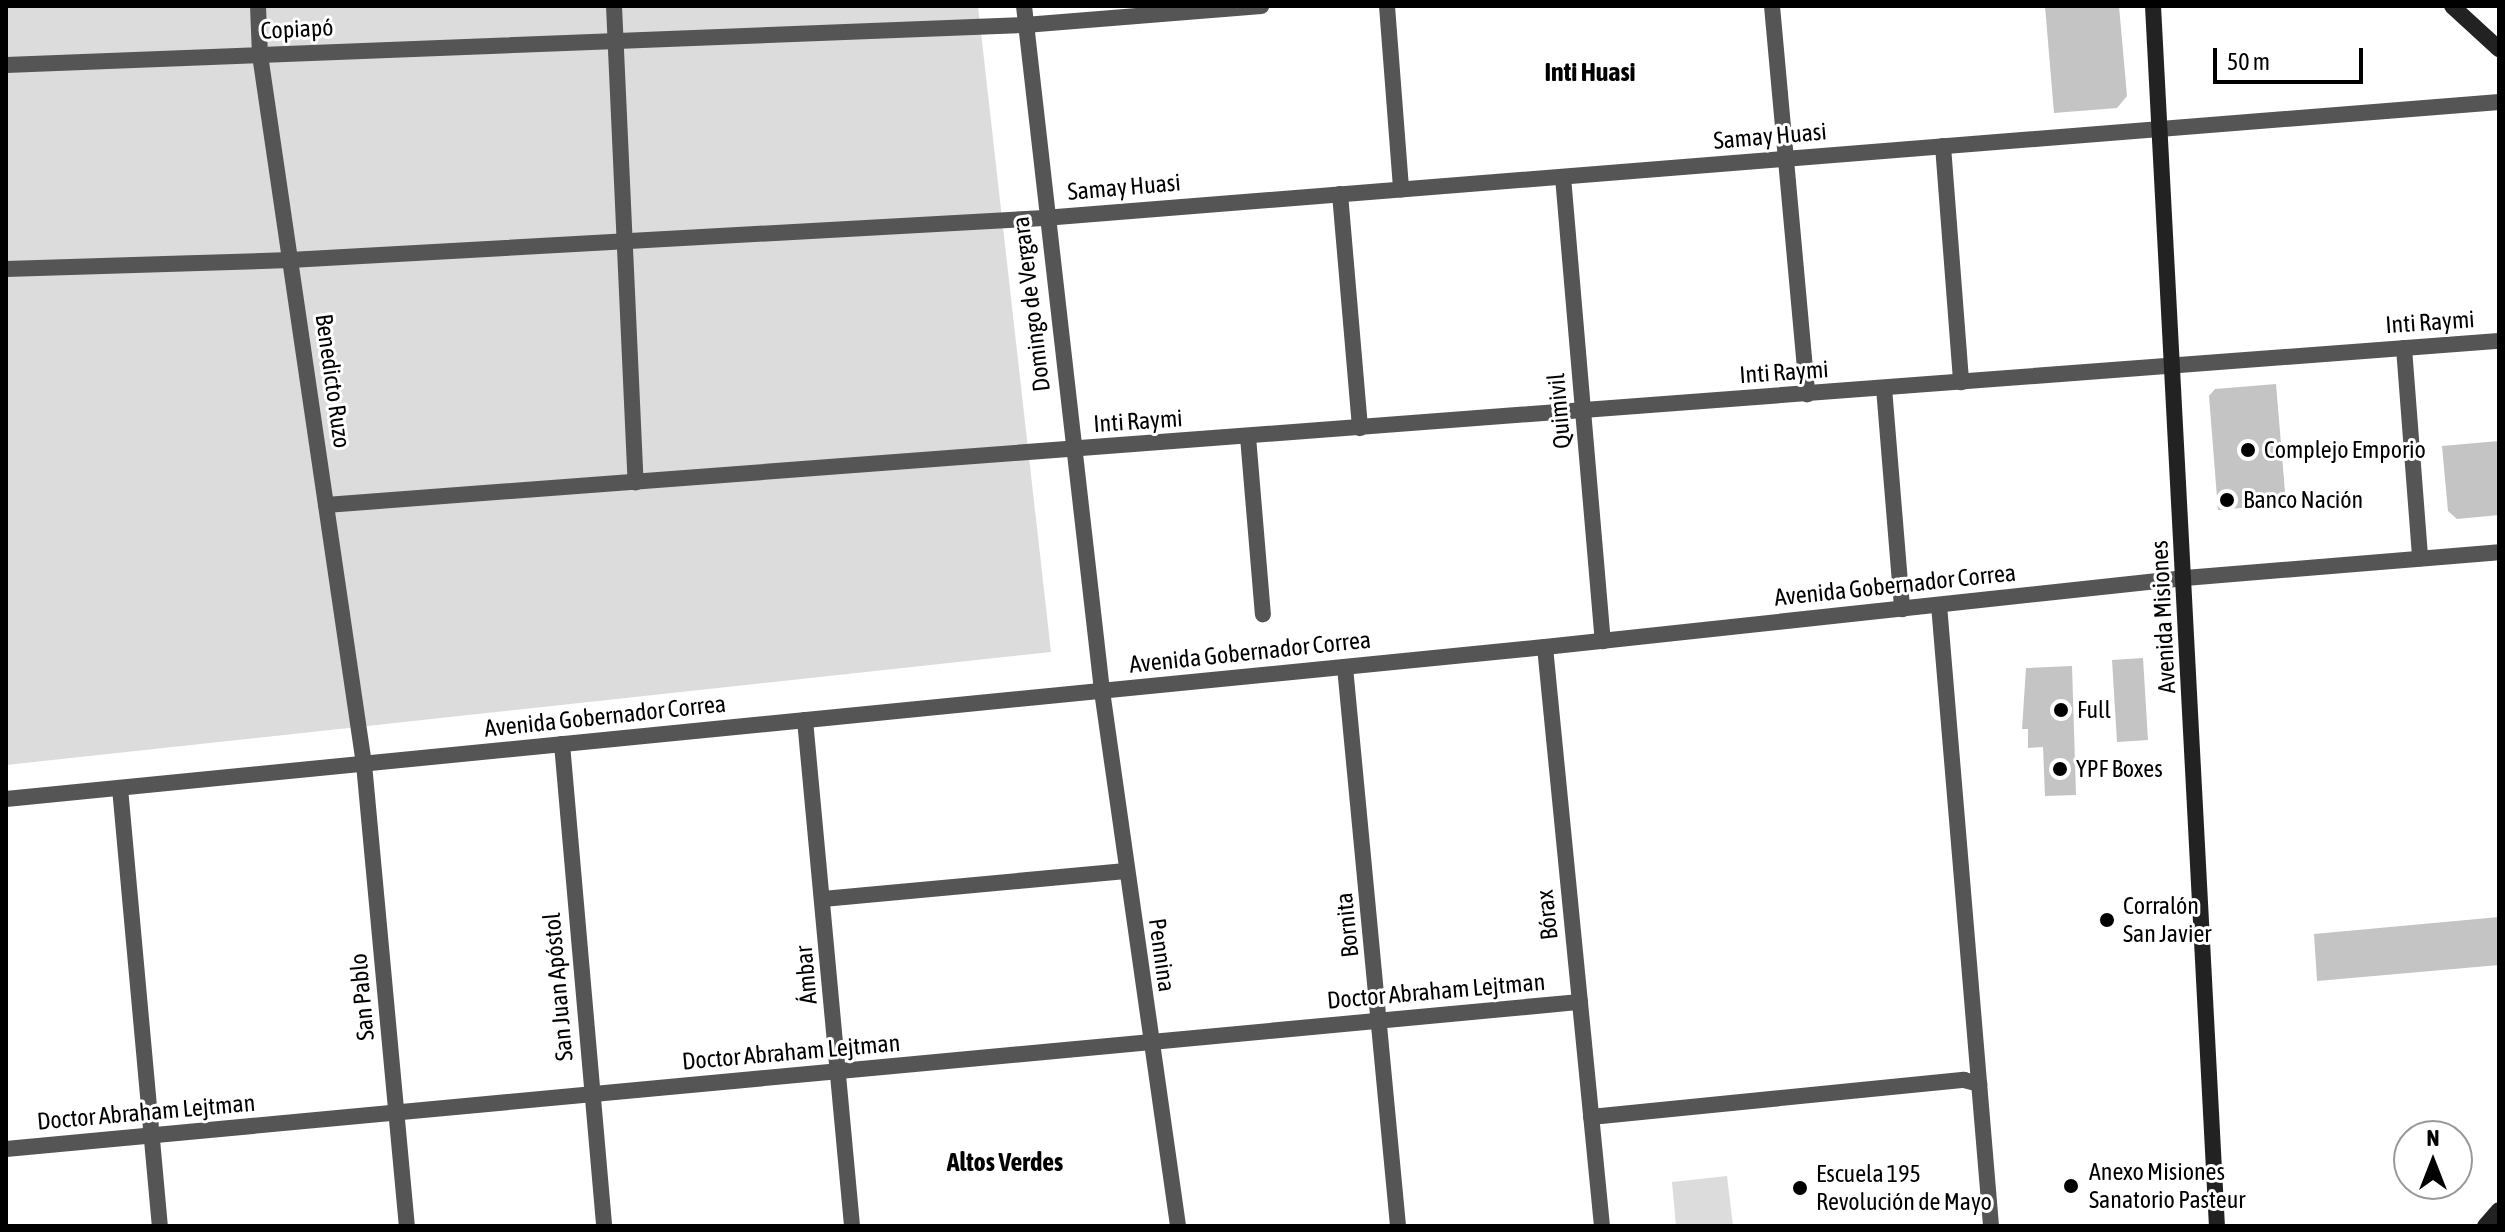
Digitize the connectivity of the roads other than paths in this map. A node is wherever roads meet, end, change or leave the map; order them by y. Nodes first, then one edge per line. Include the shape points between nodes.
1 (258, 6) edge
2 (614, 6) edge
3 (1024, 6) edge
4 (1261, 6) edge
5 (1387, 6) edge
6 (1772, 6) edge
7 (2153, 6) edge
8 (2452, 6) edge
9 (1025, 25) junction
10 (614, 39) junction
11 (2499, 49) edge
12 (260, 55) junction
13 (6, 65) edge
14 (2499, 102) edge
15 (2160, 129) junction
16 (1943, 146) junction
17 (1785, 159) junction
18 (1563, 177) junction
19 (1401, 189) junction
20 (1340, 194) junction
21 (1044, 218) junction
22 (628, 241) junction
23 (290, 260) junction
24 (6, 269) edge
25 (2499, 341) edge
26 (2404, 348) junction
27 (2172, 366) junction
28 (1961, 382) junction
29 (1884, 388) junction
30 (1807, 394) junction
31 (1583, 411) junction
32 (1360, 428) junction
33 (1248, 437) junction
34 (1073, 450) junction
35 (636, 482) junction
36 (326, 505) junction
37 (2499, 552) edge
38 (2420, 558) junction
39 (2185, 578) junction
40 (1939, 605) junction
41 (1902, 609) junction
42 (1263, 614) dead end
43 (1603, 641) junction
44 (1545, 647) junction
45 (1345, 667) junction
46 (1102, 691) junction
47 (805, 720) junction
48 (562, 744) junction
49 (364, 764) junction
50 (120, 788) junction
51 (6, 799) edge
52 (1126, 871) junction
53 (823, 899) junction
54 (1580, 1002) junction
55 (1381, 1020) junction
56 (1151, 1042) junction
57 (839, 1071) junction
58 (1979, 1084) junction
59 (591, 1094) junction
60 (397, 1113) junction
61 (1591, 1117) junction
62 (151, 1136) junction
63 (6, 1149) edge
64 (2499, 1210) edge
65 (160, 1226) edge
66 (407, 1226) edge
67 (604, 1226) edge
68 (852, 1226) edge
69 (1178, 1226) edge
70 (1398, 1226) edge
71 (1602, 1226) edge
72 (1991, 1226) edge
73 (2217, 1226) edge
74 (2485, 1226) edge

1 - 12 street, Benedicto Ruzo
2 - 10 street
3 - 9 street, Domingo de Vergara
4 - 9 street, Copiapó
5 - 19 street
6 - 17 street
7 - 15 main road, Avenida Misiones
8 - 11 main road
9 - 10 street, Copiapó
9 - 21 street, Domingo de Vergara
10 - 12 street, Copiapó
10 - 22 street
12 - 13 street, Copiapó
12 - 23 street, Benedicto Ruzo
14 - 15 street, Samay Huasi
15 - 16 street, Samay Huasi
15 - 27 main road, Avenida Misiones
16 - 17 street, Samay Huasi
16 - 28 street
17 - 18 street, Samay Huasi
17 - 30 street
18 - 19 street, Samay Huasi
18 - 31 street, Quimivil
19 - 20 street, Samay Huasi
20 - 21 street, Samay Huasi
20 - 32 street
21 - 22 street, Samay Huasi
21 - 34 street, Domingo de Vergara
22 - 23 street, Samay Huasi
22 - 35 street
23 - 24 street, Samay Huasi
23 - 36 street, Benedicto Ruzo
25 - 26 street, Inti Raymi
26 - 27 street, Inti Raymi
26 - 38 street
27 - 28 street, Inti Raymi
27 - 39 main road, Avenida Misiones
28 - 29 street, Inti Raymi
29 - 30 street, Inti Raymi
29 - 41 street
30 - 31 street, Inti Raymi
31 - 32 street, Inti Raymi
31 - 43 street, Quimivil
32 - 33 street, Inti Raymi
33 - 34 street, Inti Raymi
33 - 42 street
34 - 35 street, Inti Raymi
34 - 46 street, Domingo de Vergara
35 - 36 street, Inti Raymi
36 - 49 street, Benedicto Ruzo
37 - 38 street, Avenida Gobernador Correa
38 - 39 street, Avenida Gobernador Correa
39 - 40 street, Avenida Gobernador Correa
39 - 73 main road, Avenida Misiones
40 - 41 street, Avenida Gobernador Correa
40 - 58 street
41 - 43 street, Avenida Gobernador Correa
43 - 44 street, Avenida Gobernador Correa
44 - 45 street, Avenida Gobernador Correa
44 - 54 street, Bórax
45 - 46 street, Avenida Gobernador Correa
45 - 55 street, Bornita
46 - 47 street, Avenida Gobernador Correa
46 - 52 street, Pennina
47 - 48 street, Avenida Gobernador Correa
47 - 53 street, Ámbar
48 - 49 street, Avenida Gobernador Correa
48 - 59 street, San Juan Apóstol
49 - 50 street, Avenida Gobernador Correa
49 - 60 street, San Pablo
50 - 51 street, Avenida Gobernador Correa
50 - 62 street
52 - 53 street
52 - 56 street, Pennina
53 - 57 street, Ámbar
54 - 55 street, Doctor Abraham Lejtman
54 - 61 street, Bórax
55 - 56 street, Doctor Abraham Lejtman
55 - 70 street, Bornita
56 - 57 street, Doctor Abraham Lejtman
56 - 69 street, Pennina
57 - 59 street, Doctor Abraham Lejtman
57 - 68 street, Ámbar
58 - 61 street via 1964,1080
58 - 72 street
59 - 60 street, Doctor Abraham Lejtman
59 - 67 street, San Juan Apóstol
60 - 62 street, Doctor Abraham Lejtman
60 - 66 street, San Pablo
61 - 71 street, Bórax
62 - 63 street, Doctor Abraham Lejtman
62 - 65 street
64 - 74 main road

